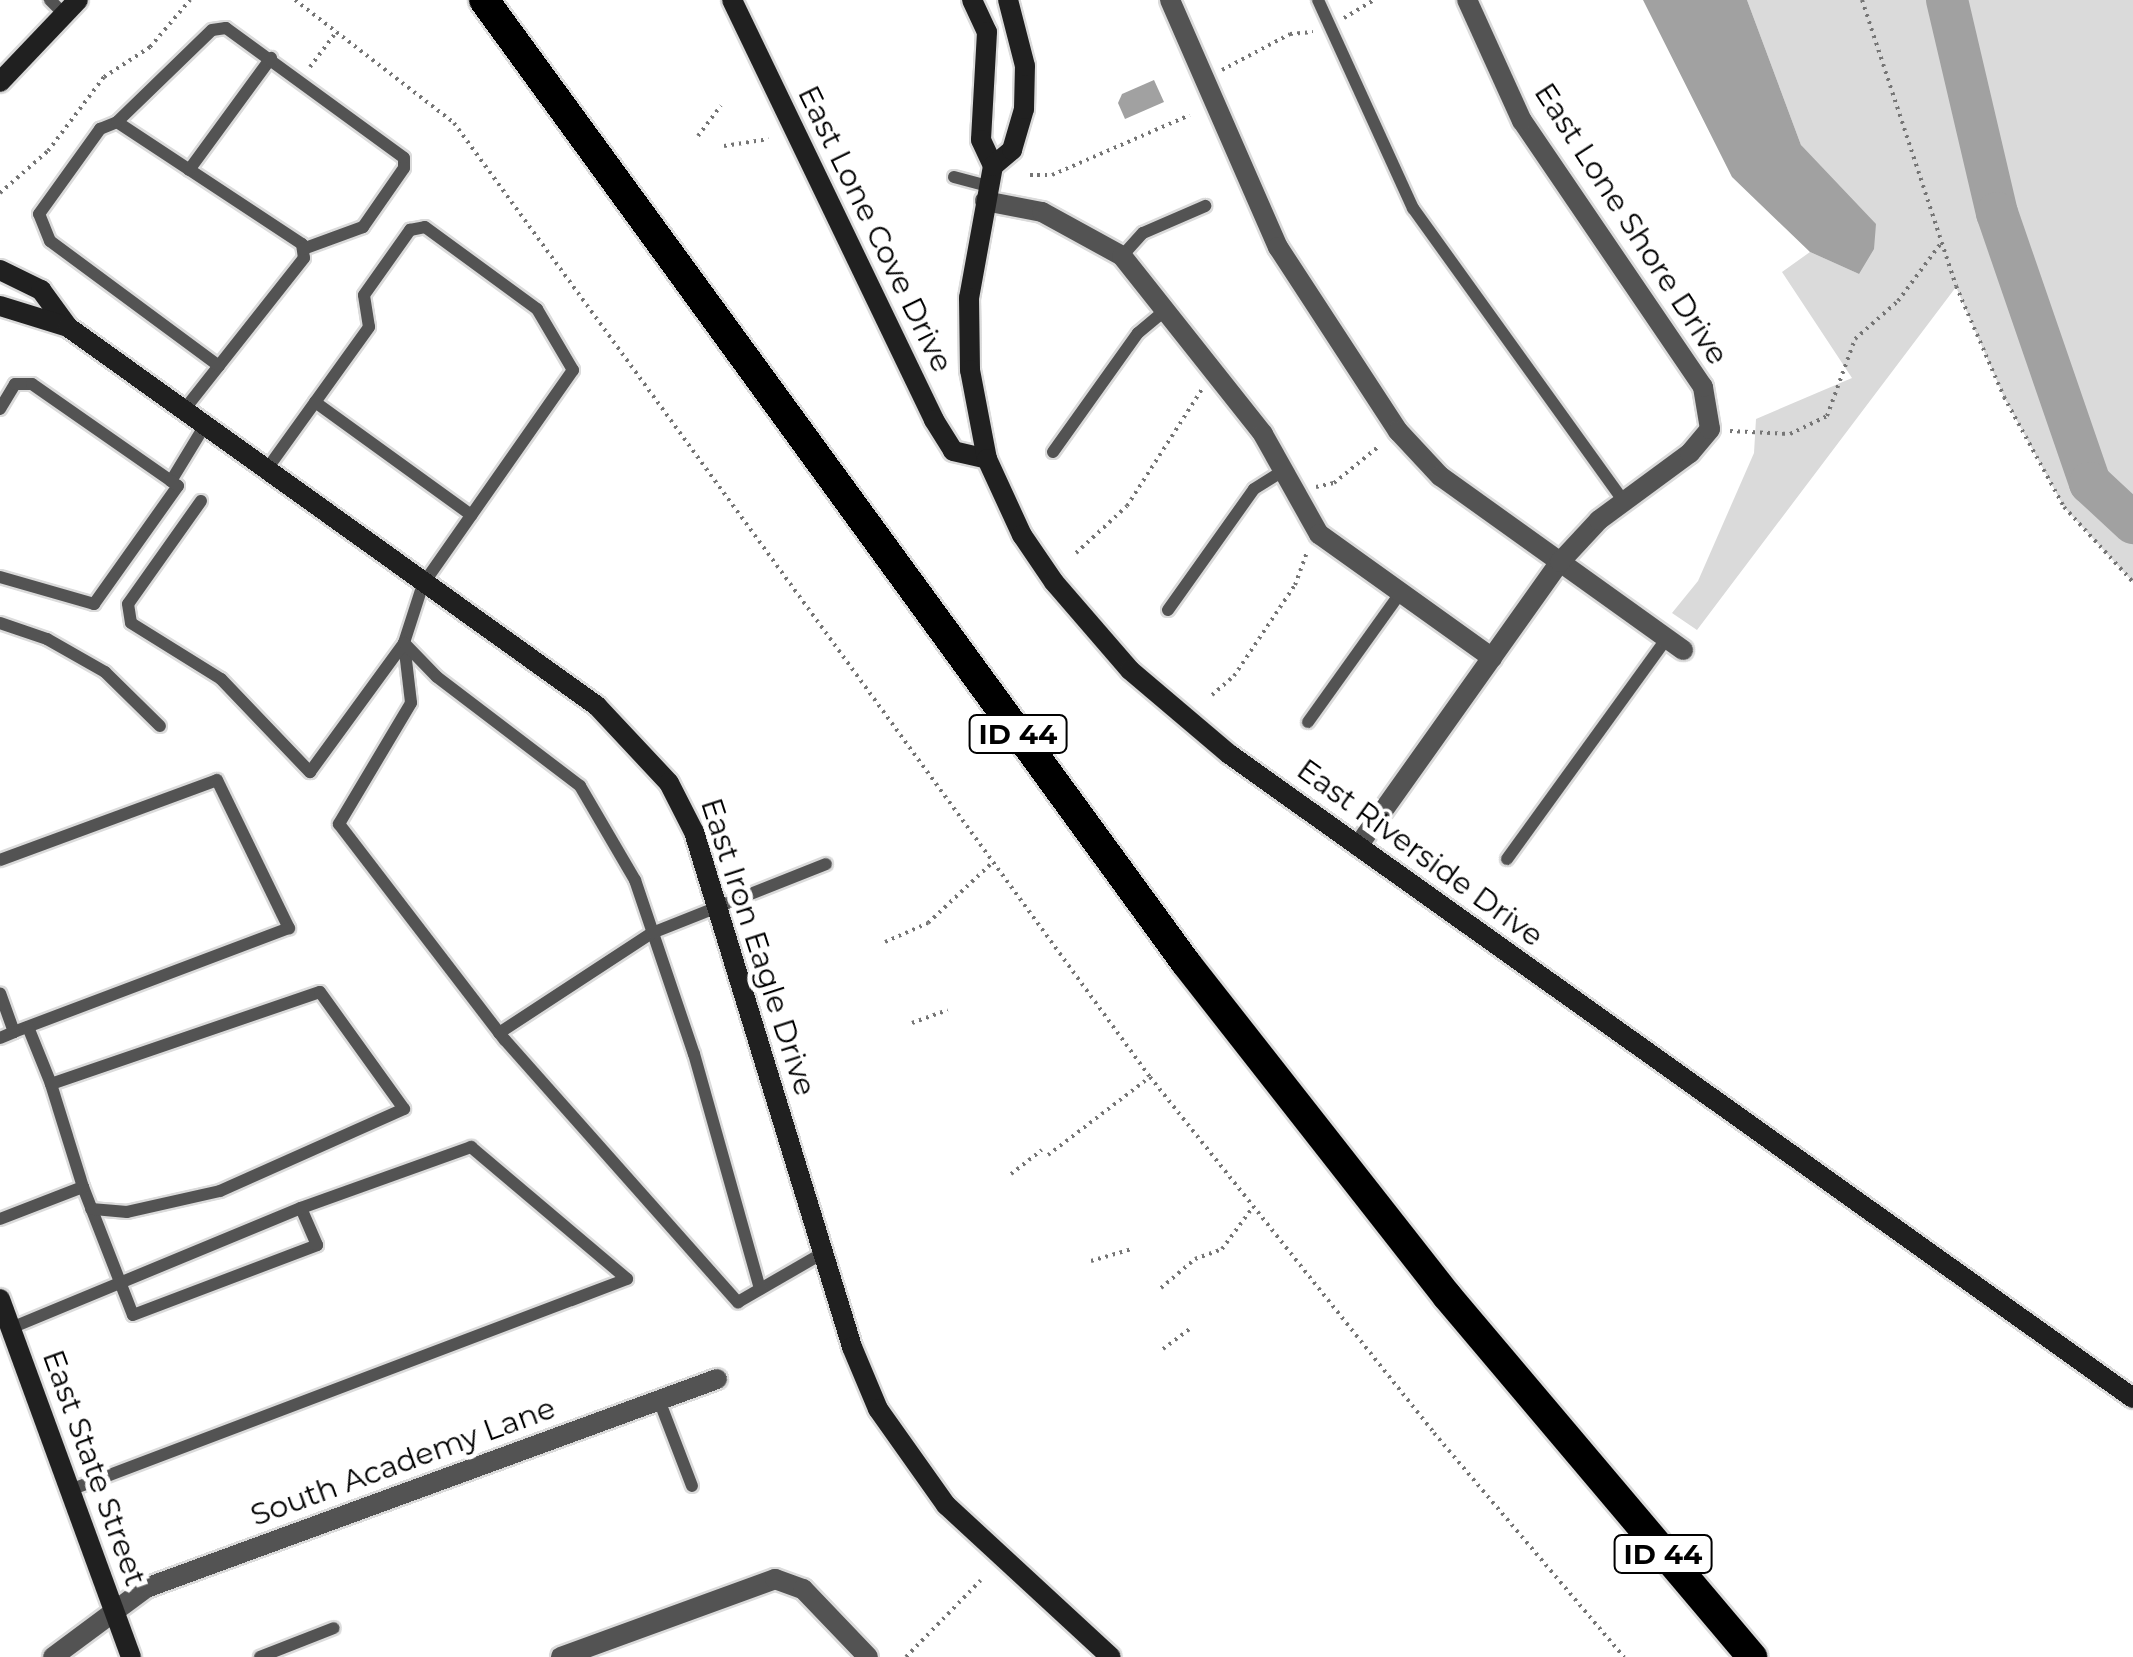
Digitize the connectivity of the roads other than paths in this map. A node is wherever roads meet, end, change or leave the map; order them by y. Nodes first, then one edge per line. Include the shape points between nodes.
1 (484, 0) edge
2 (732, 0) edge
3 (972, 0) edge
4 (1008, 0) edge
5 (1170, 0) edge
6 (1318, 0) edge
7 (1467, 0) edge
8 (64, 4) edge
9 (271, 58) junction
10 (0, 82) edge
11 (116, 122) junction
12 (189, 170) junction
13 (954, 177) dead end
14 (989, 185) junction
15 (1205, 206) dead end
16 (303, 249) junction
17 (1122, 256) junction
18 (0, 270) edge
19 (0, 306) edge
20 (1164, 312) junction
21 (68, 328) junction
22 (218, 366) junction
23 (315, 402) junction
24 (0, 409) edge
25 (184, 410) junction
26 (205, 425) junction
27 (1053, 452) dead end
28 (987, 459) junction
29 (267, 469) junction
30 (1284, 470) junction
31 (171, 481) junction
32 (1623, 500) junction
33 (200, 501) dead end
34 (471, 515) junction
35 (1560, 562) junction
36 (0, 577) edge
37 (423, 584) junction
38 (1400, 592) junction
39 (1168, 610) dead end
40 (0, 624) edge
41 (404, 642) junction
42 (1675, 644) joint
43 (1492, 658) junction
44 (1308, 722) dead end
45 (160, 726) dead end
46 (1358, 846) junction
47 (1507, 859) dead end
48 (0, 860) edge
49 (826, 864) dead end
50 (717, 904) junction
51 (652, 933) junction
52 (0, 993) edge
53 (28, 1027) junction
54 (14, 1032) junction
55 (500, 1033) junction
56 (0, 1038) edge
57 (51, 1084) junction
58 (83, 1186) junction
59 (301, 1208) junction
60 (91, 1210) junction
61 (0, 1219) edge
62 (824, 1253) junction
63 (116, 1281) junction
64 (760, 1290) junction
65 (3, 1310) edge
66 (717, 1379) dead end
67 (2133, 1398) edge
68 (659, 1400) junction
69 (692, 1486) dead end
70 (70, 1490) junction
71 (115, 1612) junction
72 (334, 1628) dead end
73 (54, 1657) edge
74 (132, 1657) edge
75 (260, 1657) edge
76 (562, 1657) edge
77 (868, 1657) edge
78 (1111, 1657) edge
79 (1752, 1657) edge

1 - 79 highway, ID 44 via 1186,963 1447,1296
2 - 28 street, East Lone Cove Drive via 934,420 953,452
3 - 14 street, East Riverside Drive via 987,32 981,140
4 - 14 street, East Riverside Drive via 1025,66 1024,109 1012,150
5 - 35 street via 1278,247 1398,431 1440,476
6 - 32 lane via 1413,208
7 - 32 street, East Lone Shore Drive via 1522,120 1703,387 1710,429 1690,453
8 - 10 street
9 - 11 lane via 226,28 212,30
9 - 12 lane
9 - 16 lane via 394,145 404,168 363,227
11 - 12 lane
11 - 22 lane via 84,149 39,214 40,227
12 - 16 lane
13 - 14 lane
14 - 17 street
14 - 28 street, East Riverside Drive via 968,330
15 - 17 lane via 1143,233
16 - 22 lane via 304,258
17 - 20 street
18 - 21 street, East Iron Eagle Drive via 41,290
19 - 21 street, East Iron Eagle Drive
20 - 27 lane via 1138,333
20 - 30 street via 1264,434
21 - 25 street, East Iron Eagle Drive
22 - 25 lane
23 - 29 lane
23 - 34 lane
23 - 34 lane via 369,327 364,295 410,230 425,227 537,309 573,370
24 - 31 lane via 14,384 32,384
25 - 26 street, East Iron Eagle Drive
26 - 29 street, East Iron Eagle Drive
26 - 31 lane
28 - 46 street, East Riverside Drive via 1022,535 1130,670 1230,754
29 - 37 street, East Iron Eagle Drive
30 - 38 street via 1319,534
30 - 39 lane via 1254,489
31 - 36 lane via 178,486 94,604
32 - 35 street
33 - 41 lane via 128,604 130,623 221,679 310,772
34 - 37 lane
35 - 42 street
35 - 43 street
37 - 41 lane
37 - 50 street, East Iron Eagle Drive via 636,740 682,806
38 - 43 street
38 - 44 lane
40 - 45 lane via 48,639 106,672
41 - 51 lane via 437,677 580,786 635,880
41 - 55 lane via 411,703 339,824
42 - 47 lane
43 - 46 street
46 - 67 street, East Riverside Drive
48 - 53 lane via 217,780 289,928
49 - 50 lane
50 - 51 lane
50 - 62 street, East Iron Eagle Drive
51 - 55 lane
51 - 64 lane
52 - 54 lane
53 - 54 lane
53 - 57 lane
54 - 56 lane
55 - 64 lane via 738,1302
57 - 58 lane
57 - 60 lane via 320,992 404,1109 220,1191 127,1212
58 - 60 lane
58 - 61 lane
59 - 63 lane
59 - 63 lane via 316,1245 133,1316
59 - 70 lane via 471,1146 627,1278
60 - 63 lane
62 - 64 lane
62 - 78 street, East Iron Eagle Drive via 864,1379 908,1459 968,1527
63 - 65 lane
65 - 70 street, East State Street
66 - 68 street, South Academy Lane
68 - 69 lane
68 - 71 street, South Academy Lane via 146,1588
70 - 71 street, East State Street
71 - 73 street, South Academy Lane
71 - 74 street, East State Street
72 - 75 lane
76 - 77 street via 775,1579 803,1590

